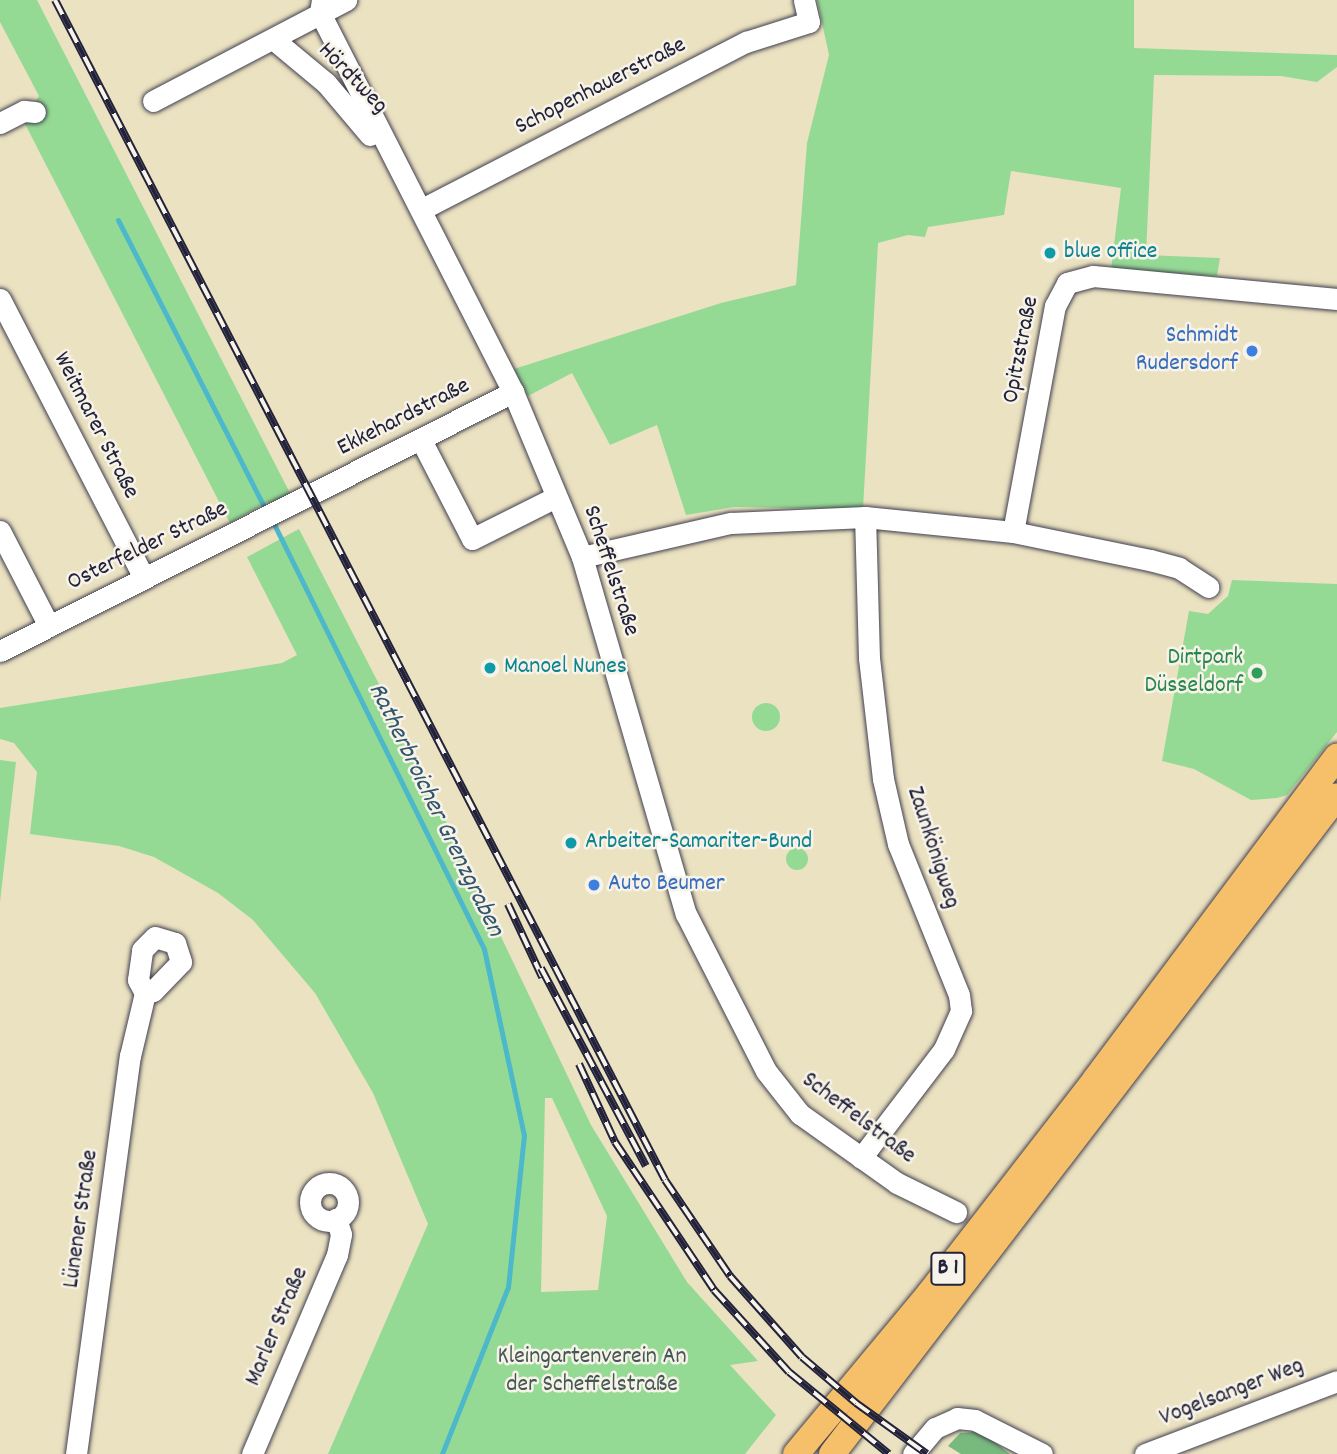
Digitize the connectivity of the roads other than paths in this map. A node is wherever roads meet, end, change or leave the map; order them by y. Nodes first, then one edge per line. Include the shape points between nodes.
1 (346, 0) edge
2 (804, 0) edge
3 (321, 7) edge
4 (272, 38) junction
5 (153, 101) dead end
6 (35, 112) dead end
7 (0, 123) edge
8 (391, 159) junction
9 (422, 209) junction
10 (0, 299) edge
11 (1337, 299) edge
12 (513, 391) junction
13 (421, 440) junction
14 (319, 491) joint
15 (556, 496) junction
16 (865, 517) junction
17 (0, 531) edge
18 (1013, 533) junction
19 (582, 557) junction
20 (144, 578) junction
21 (1208, 587) dead end
22 (49, 626) junction
23 (0, 651) edge
24 (1337, 756) edge
25 (1334, 801) edge
26 (145, 993) dead end
27 (861, 1158) junction
28 (957, 1212) dead end
29 (335, 1219) dead end
30 (1337, 1381) edge
31 (76, 1454) edge
32 (252, 1454) edge
33 (796, 1454) edge
34 (832, 1454) edge
35 (913, 1454) edge
36 (1042, 1454) edge
37 (1145, 1454) edge

1 - 3 street
2 - 9 street, Schopenhauerstraße via 809,22 746,42
3 - 4 street
3 - 8 street, Scheffelstraße
4 - 5 street
4 - 8 street, Hördtweg via 326,83
6 - 7 street via 24,111
8 - 9 street, Scheffelstraße
9 - 12 street, Scheffelstraße
10 - 20 street, Weitmarer Straße
11 - 18 street, Opitzstraße via 1093,276 1067,283 1055,306
12 - 13 street, Ekkehardstraße
12 - 15 street, Scheffelstraße
13 - 14 street, Ekkehardstraße
13 - 15 street via 472,539
14 - 20 street, Osterfelder Straße
15 - 19 street, Scheffelstraße
16 - 18 street
16 - 19 street via 731,523
16 - 27 street, Zaunkönigweg via 869,658 883,779 898,844 961,1010 944,1049
17 - 22 street
18 - 21 street via 1180,568
19 - 27 street, Scheffelstraße via 686,914 775,1086 800,1114
20 - 22 street, Osterfelder Straße
22 - 23 street, Osterfelder Straße
24 - 33 main road, B 1 via 1095,1080
25 - 34 main road, B 1
26 - 31 street, Lünener Straße via 130,1056
27 - 28 street, Scheffelstraße via 897,1183
29 - 32 street, Marler Straße via 341,1234 337,1255
30 - 37 street, Vogelsanger Weg
35 - 36 street via 935,1428 957,1418 988,1425

